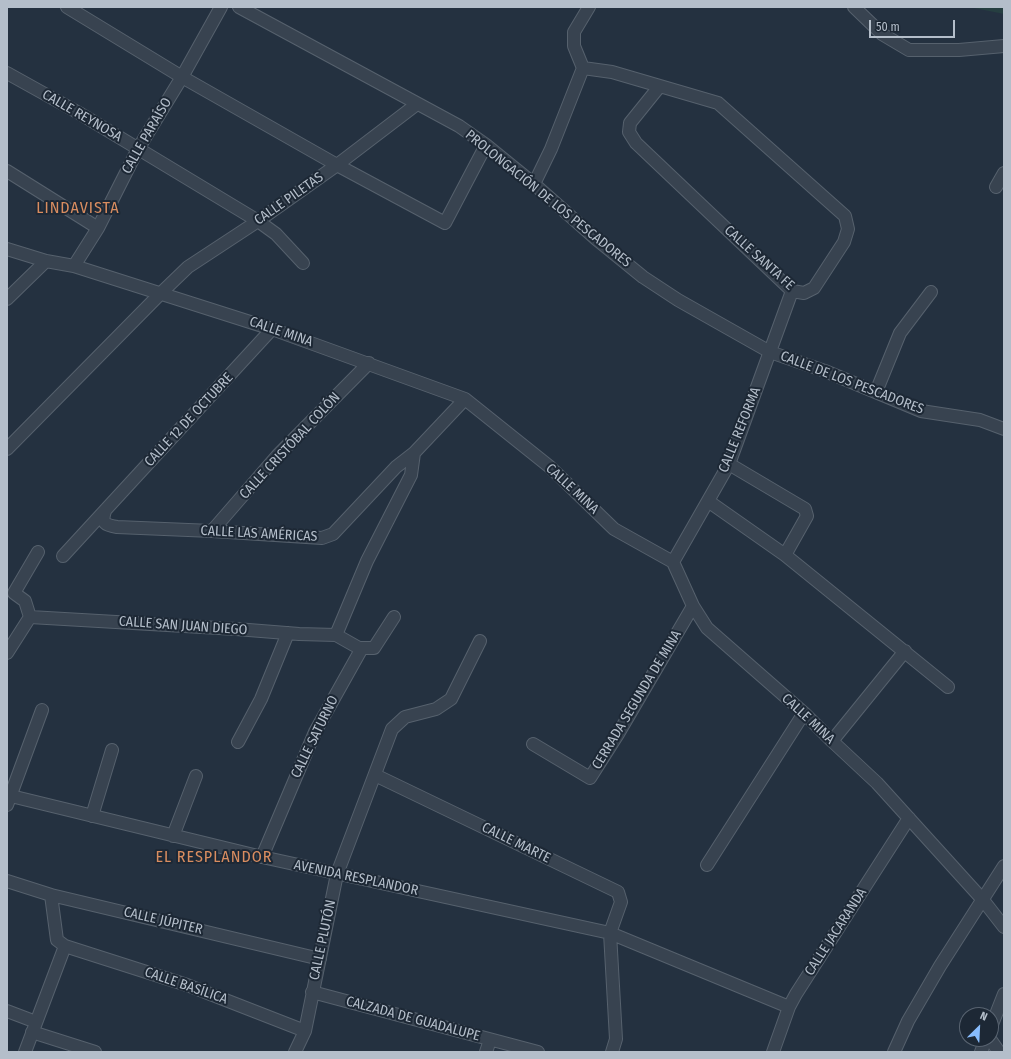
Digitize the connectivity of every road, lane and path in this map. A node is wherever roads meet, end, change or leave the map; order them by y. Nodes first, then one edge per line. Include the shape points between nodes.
1 (67, 7) edge
2 (221, 7) edge
3 (239, 7) edge
4 (589, 7) edge
5 (854, 7) edge
6 (1004, 46) edge
7 (583, 68) junction
8 (7, 74) edge
9 (182, 77) junction
10 (659, 87) junction
11 (417, 104) junction
12 (486, 145) junction
13 (138, 149) junction
14 (337, 165) junction
15 (7, 171) edge
16 (1004, 173) edge
17 (534, 184) junction
18 (996, 187) dead end
19 (258, 221) junction
20 (98, 228) junction
21 (7, 250) edge
22 (46, 260) junction
23 (304, 262) dead end
24 (74, 266) junction
25 (792, 291) junction
26 (931, 292) dead end
27 (161, 293) junction
28 (7, 299) edge
29 (272, 329) junction
30 (770, 352) junction
31 (369, 363) junction
32 (876, 392) junction
33 (466, 398) junction
34 (1004, 429) edge
35 (7, 449) edge
36 (414, 453) junction
37 (729, 464) junction
38 (708, 501) junction
39 (105, 511) junction
40 (212, 531) junction
41 (38, 552) dead end
42 (786, 555) junction
43 (63, 556) dead end
44 (672, 562) junction
45 (693, 606) junction
46 (30, 617) junction
47 (394, 617) dead end
48 (288, 633) junction
49 (336, 635) junction
50 (480, 641) dead end
51 (362, 648) junction
52 (905, 651) junction
53 (7, 653) edge
54 (948, 687) dead end
55 (42, 710) dead end
56 (804, 713) junction
57 (832, 741) junction
58 (238, 742) dead end
59 (533, 744) dead end
60 (112, 750) dead end
61 (375, 775) junction
62 (196, 776) dead end
63 (9, 800) edge
64 (92, 816) junction
65 (909, 818) junction
66 (173, 836) junction
67 (262, 857) junction
68 (706, 865) dead end
69 (1004, 866) edge
70 (337, 874) junction
71 (7, 881) edge
72 (51, 895) junction
73 (983, 900) junction
74 (1004, 927) edge
75 (610, 933) junction
76 (65, 946) junction
77 (320, 959) junction
78 (312, 992) junction
79 (1004, 994) edge
80 (789, 1006) junction
81 (999, 1007) edge
82 (7, 1011) edge
83 (34, 1027) junction
84 (305, 1031) junction
85 (490, 1040) junction
86 (25, 1052) edge
87 (95, 1052) edge
88 (295, 1052) edge
89 (486, 1052) edge
90 (538, 1052) edge
91 (612, 1052) edge
92 (773, 1052) edge
93 (894, 1052) edge

1 - 9 street
2 - 9 street, CALLE PARAÍSO
3 - 11 street, PROLONGACIÓN DE LOS PESCADORES
4 - 7 street via 574,32 574,46
5 - 6 street via 882,34 910,50 959,50
7 - 10 street via 612,72
7 - 17 street via 551,149
8 - 13 street, CALLE REYNOSA via 79,112
9 - 13 street, CALLE PARAÍSO
9 - 14 street
10 - 25 street, CALLE SANTA FE via 630,123 629,132 636,143
10 - 25 street, CALLE SANTA FE via 718,103 846,216 848,229 844,242 814,288 804,293
11 - 12 street, PROLONGACIÓN DE LOS PESCADORES via 459,126
11 - 14 street, CALLE PILETAS
12 - 14 street via 446,223
12 - 17 street, PROLONGACIÓN DE LOS PESCADORES
13 - 19 street, CALLE REYNOSA
13 - 20 street, CALLE PARAÍSO
14 - 19 street, CALLE PILETAS
15 - 20 street
16 - 18 street
17 - 30 street, PROLONGACIÓN DE LOS PESCADORES via 643,277 678,300
19 - 23 street, CALLE REYNOSA via 276,234
19 - 27 street, CALLE PILETAS via 188,267
20 - 24 street, CALLE PARAÍSO
21 - 22 street, CALLE MINA
22 - 24 street, CALLE MINA
22 - 28 street
24 - 27 street, CALLE MINA
25 - 30 street, CALLE REFORMA
26 - 32 street via 900,333
27 - 29 street, CALLE MINA
27 - 35 street, CALLE PILETAS
29 - 31 street, CALLE MINA
29 - 39 street, CALLE 12 DE OCTUBRE
30 - 32 street, CALLE DE LOS PESCADORES
30 - 37 street, CALLE REFORMA
31 - 33 street, CALLE MINA
31 - 40 street, CALLE CRISTÓBAL COLÓN via 277,456
32 - 34 street, CALLE DE LOS PESCADORES via 921,411 980,420
33 - 36 street, CALLE LAS AMÉRICAS
33 - 44 street, CALLE MINA via 550,467 614,529
36 - 40 street, CALLE LAS AMÉRICAS via 396,467 333,534 322,538
36 - 49 street via 411,475 367,561
37 - 38 street, CALLE REFORMA
37 - 42 street via 805,509 807,516
38 - 42 street
38 - 44 street, CALLE REFORMA
39 - 40 street, CALLE LAS AMÉRICAS via 104,522 111,526
39 - 43 street, CALLE 12 DE OCTUBRE
41 - 46 street via 14,593 25,601
42 - 52 street
44 - 45 street, CALLE MINA
45 - 56 street, CALLE MINA via 707,628
45 - 59 street, CERRADA SEGUNDA DE MINA via 590,778
46 - 48 street, CALLE SAN JUAN DIEGO
46 - 53 street
47 - 51 street via 374,648
48 - 49 street, CALLE SAN JUAN DIEGO
48 - 58 street via 261,699
49 - 51 street
50 - 61 street, CALLE PLUTÓN via 451,699 436,710 406,717 392,729
51 - 67 street, CALLE SATURNO via 315,732
52 - 54 street
52 - 57 street
55 - 63 street
56 - 57 street, CALLE MINA
56 - 68 street
57 - 65 street, CALLE MINA via 877,782
60 - 64 street
61 - 70 street, CALLE PLUTÓN
61 - 75 street, CALLE MARTE via 618,892 621,902
62 - 66 street
63 - 64 street, AVENIDA RESPLANDOR
64 - 66 street, AVENIDA RESPLANDOR
65 - 73 street, CALLE MINA
65 - 80 street, CALLE JACARANDA
66 - 67 street, AVENIDA RESPLANDOR
67 - 70 street, AVENIDA RESPLANDOR
69 - 73 street
70 - 75 street, AVENIDA RESPLANDOR
70 - 77 street, CALLE PLUTÓN
71 - 72 street, CALLE JÚPITER
72 - 76 street via 57,940
72 - 77 street, CALLE JÚPITER
73 - 74 street, CALLE MINA
73 - 93 street via 940,966 908,1021
75 - 80 street, AVENIDA RESPLANDOR
75 - 91 street via 616,1039
76 - 83 street
76 - 84 street, CALLE BASÍLICA via 186,985
77 - 78 street, CALLE PLUTÓN
78 - 84 street, CALLE PLUTÓN
78 - 85 street, CALZADA DE GUADALUPE
79 - 81 street
80 - 92 street, CALLE JACARANDA
82 - 83 street
83 - 86 street
83 - 87 street
84 - 88 street, CALLE PLUTÓN
85 - 89 street
85 - 90 street, CALZADA DE GUADALUPE

